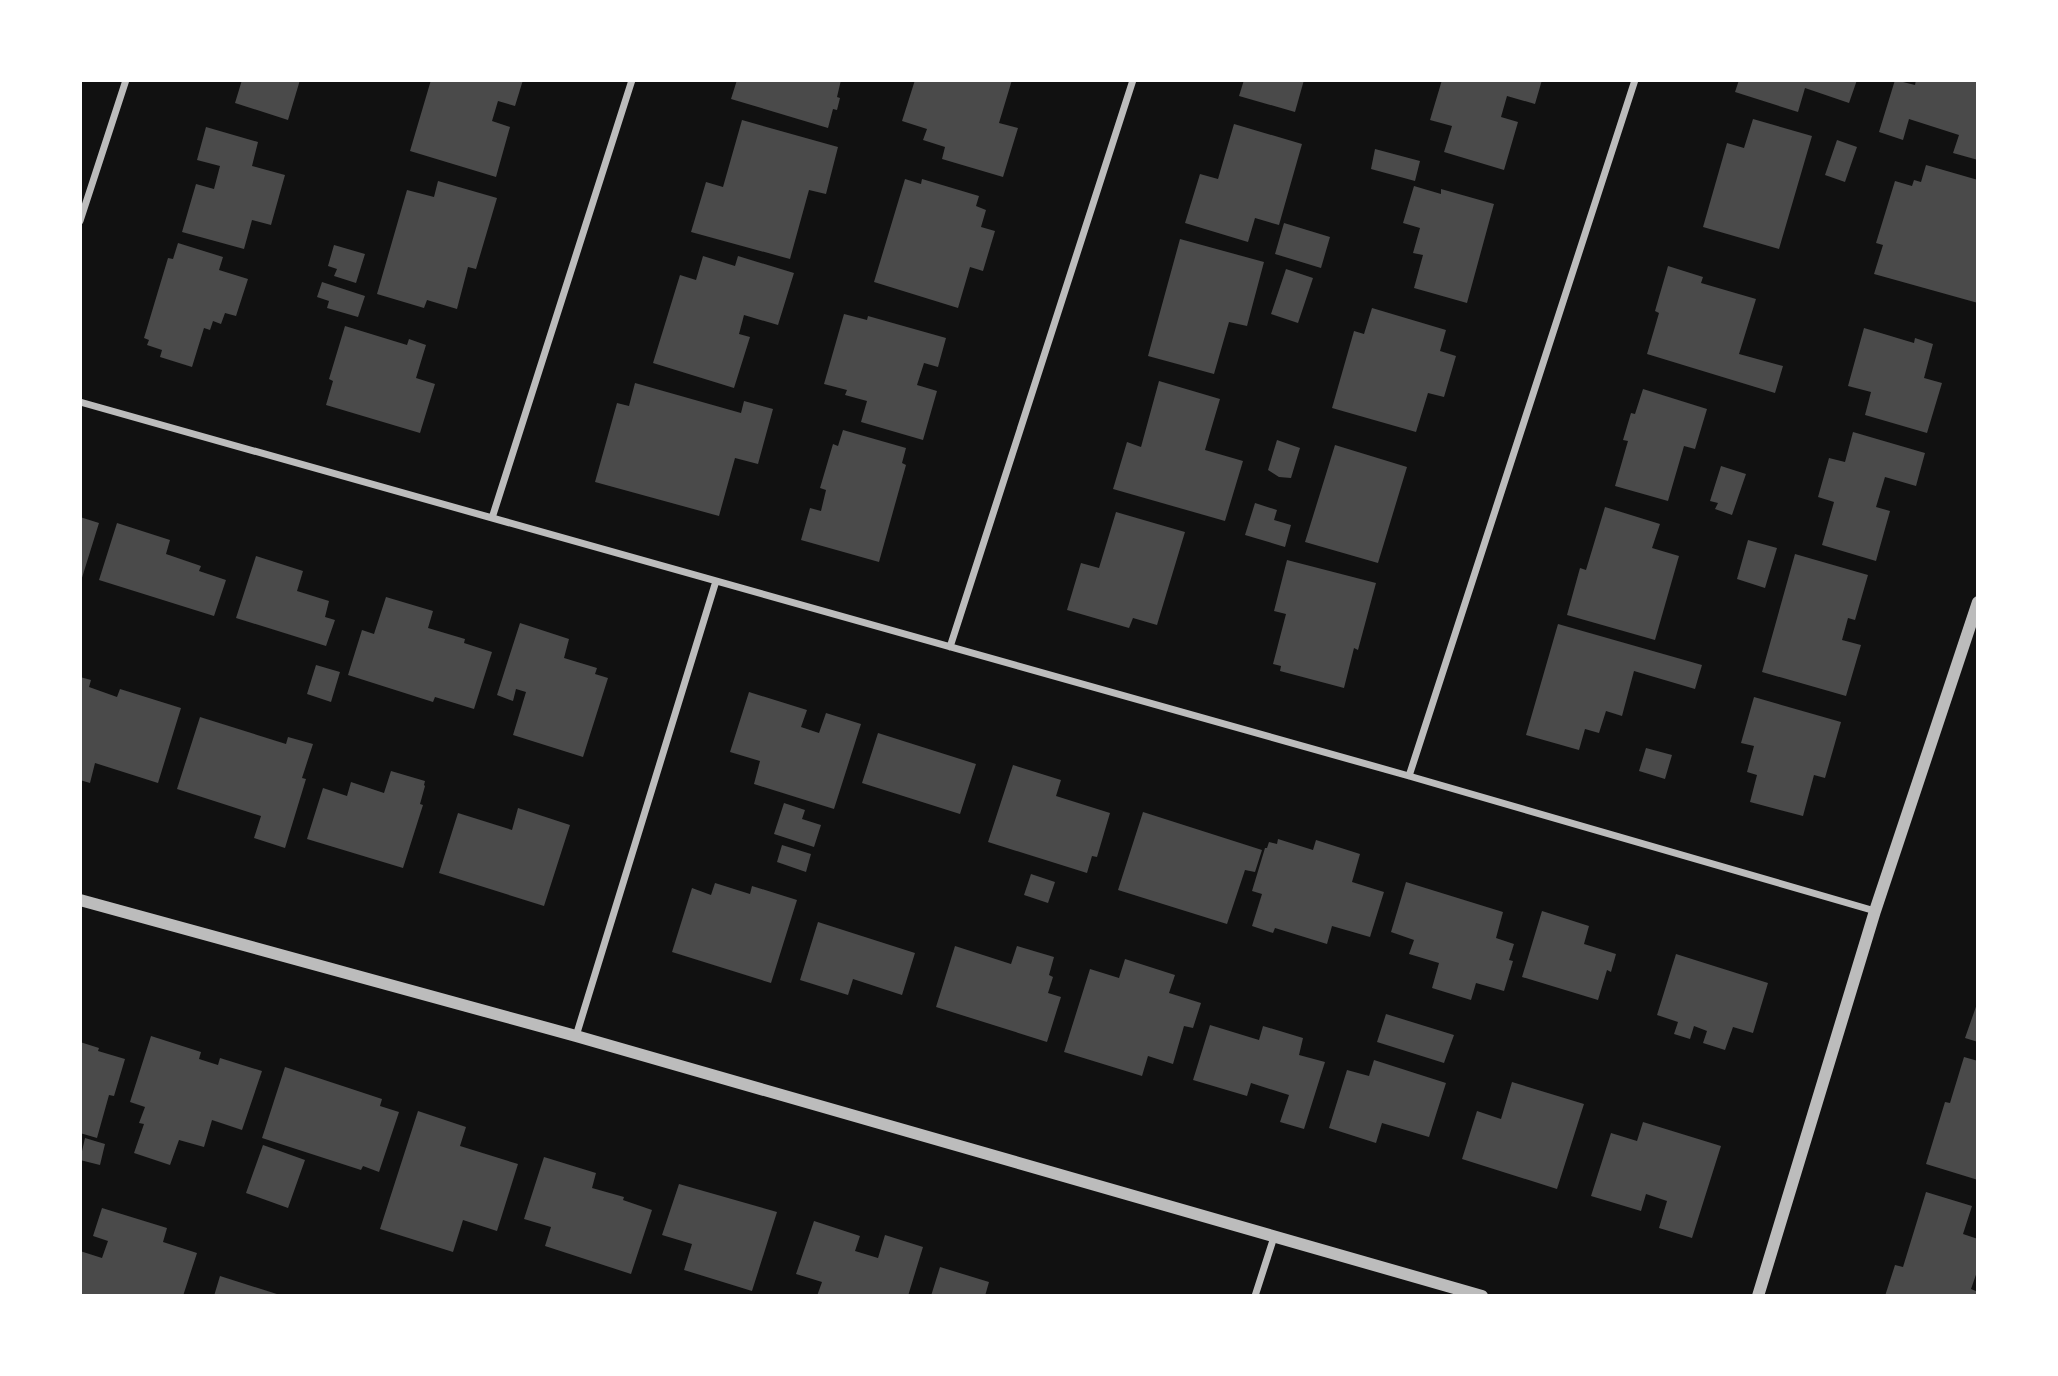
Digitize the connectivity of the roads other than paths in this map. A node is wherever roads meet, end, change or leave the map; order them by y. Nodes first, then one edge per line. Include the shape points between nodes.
1 (126, 80) edge
2 (632, 80) edge
3 (1133, 80) edge
4 (1634, 80) edge
5 (80, 221) edge
6 (80, 402) edge
7 (492, 518) junction
8 (716, 581) junction
9 (1978, 602) edge
10 (950, 647) junction
11 (1409, 776) junction
12 (80, 900) edge
13 (1875, 911) junction
14 (576, 1036) junction
15 (1274, 1237) junction
16 (1255, 1296) edge
17 (1482, 1296) edge
18 (1758, 1296) edge

1 - 5 street
2 - 7 street
3 - 10 street
4 - 11 street
6 - 7 street
7 - 8 street
8 - 10 street
8 - 14 street
9 - 13 street
10 - 11 street
11 - 13 street
12 - 14 street
13 - 18 street
14 - 15 street
15 - 16 street
15 - 17 street

